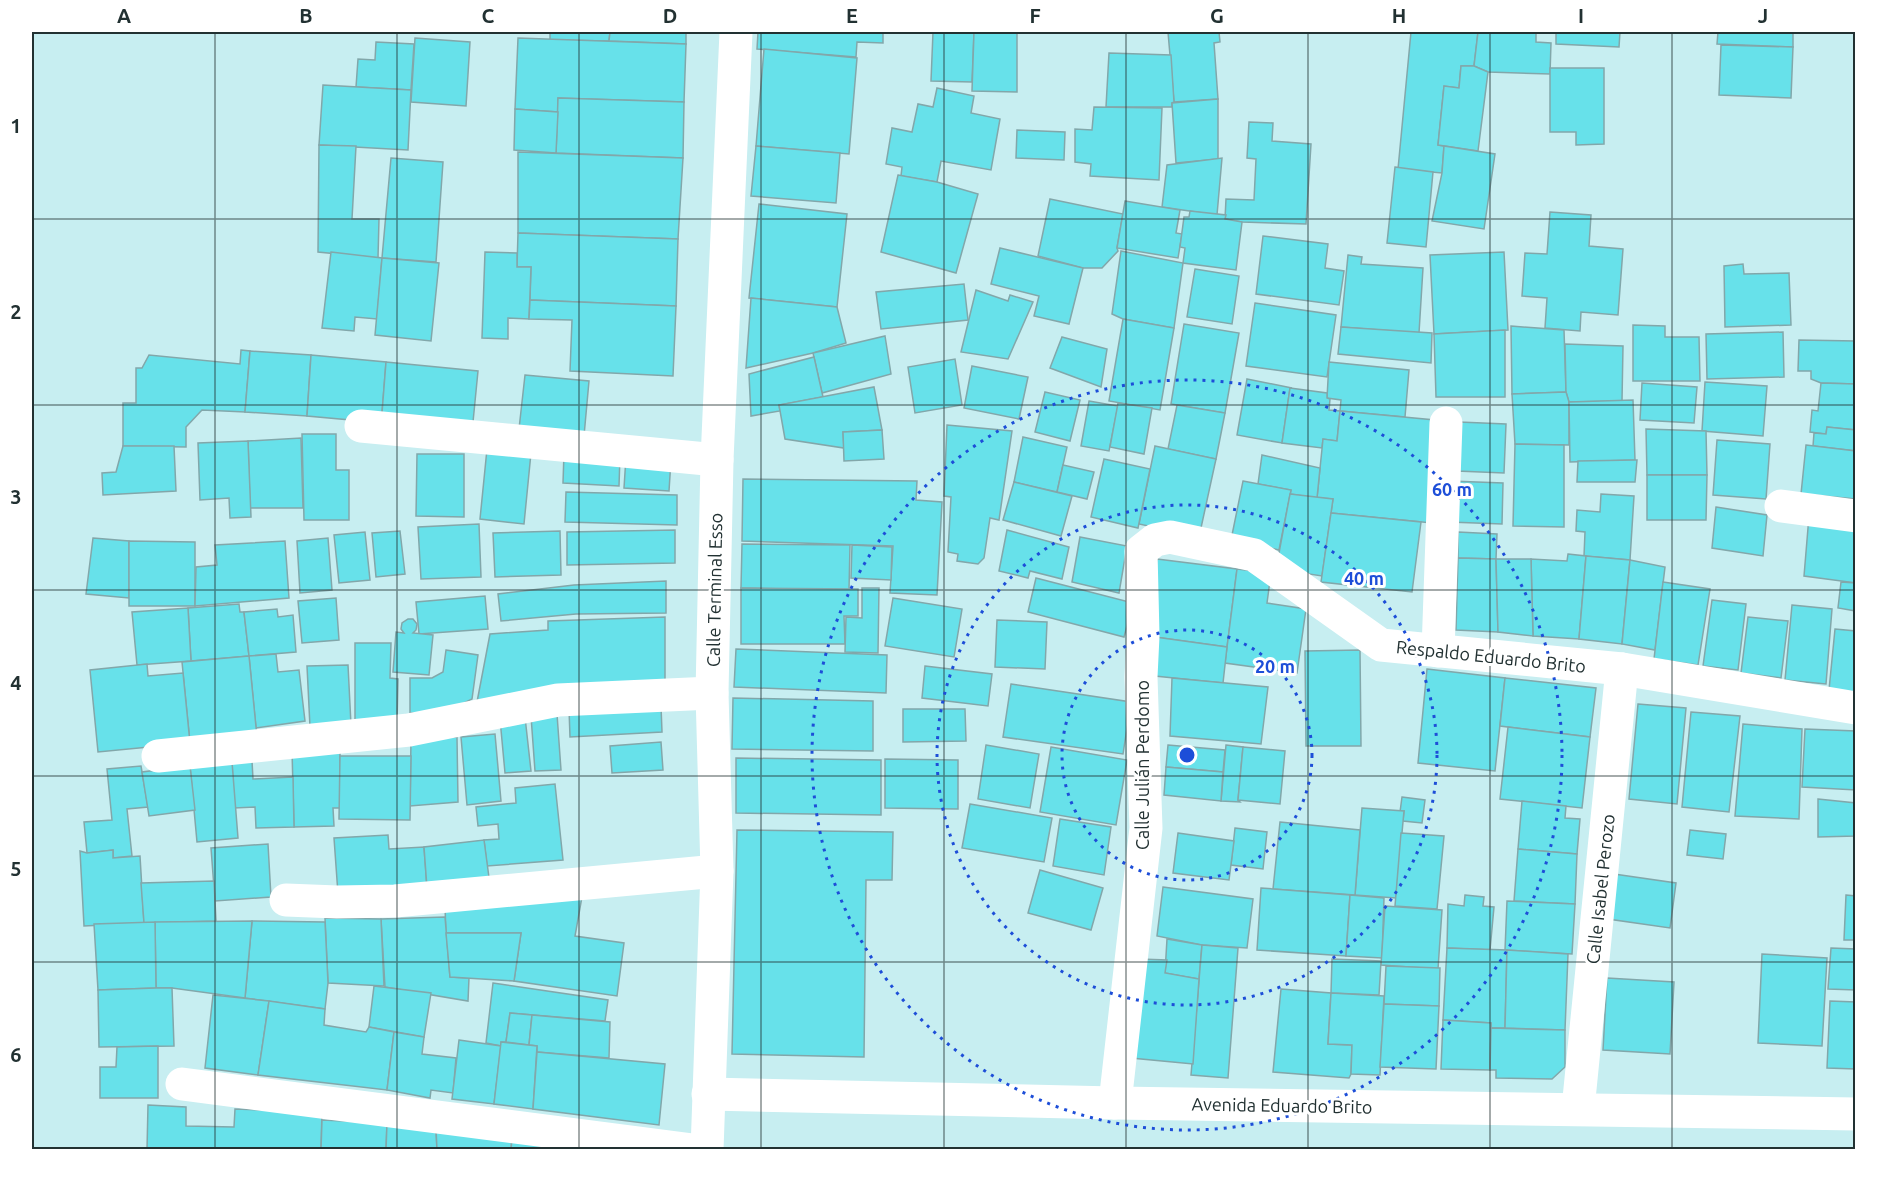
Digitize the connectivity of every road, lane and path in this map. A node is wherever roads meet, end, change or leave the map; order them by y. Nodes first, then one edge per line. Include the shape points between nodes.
1 (736, 32) edge
2 (1446, 423) dead end
3 (361, 426) dead end
4 (717, 460) junction
5 (1781, 506) dead end
6 (1856, 516) edge
7 (1155, 540) joint
8 (1438, 651) junction
9 (1622, 669) junction
10 (712, 693) junction
11 (1856, 708) edge
12 (158, 756) dead end
13 (717, 871) junction
14 (286, 900) dead end
15 (182, 1084) dead end
16 (708, 1094) junction
17 (1115, 1103) junction
18 (1578, 1109) junction
19 (1856, 1114) edge
20 (693, 1149) edge
21 (707, 1149) edge

1 - 4 street, Calle Terminal Esso
2 - 8 street
3 - 4 street
4 - 10 street, Calle Terminal Esso
5 - 6 street
7 - 8 street, Respaldo Eduardo Brito via 1170,537 1254,555 1381,645
7 - 17 street, Calle Julián Perdomo via 1142,551 1146,828
8 - 9 street, Respaldo Eduardo Brito
9 - 11 street, Respaldo Eduardo Brito
9 - 18 street, Calle Isabel Perozo
10 - 12 street via 558,700 409,730
10 - 13 street, Calle Terminal Esso
13 - 14 street via 394,901
13 - 16 street, Calle Terminal Esso
15 - 20 street
16 - 17 street, Avenida Eduardo Brito
16 - 21 street, Calle Terminal Esso
17 - 18 street, Avenida Eduardo Brito
18 - 19 street, Avenida Eduardo Brito

